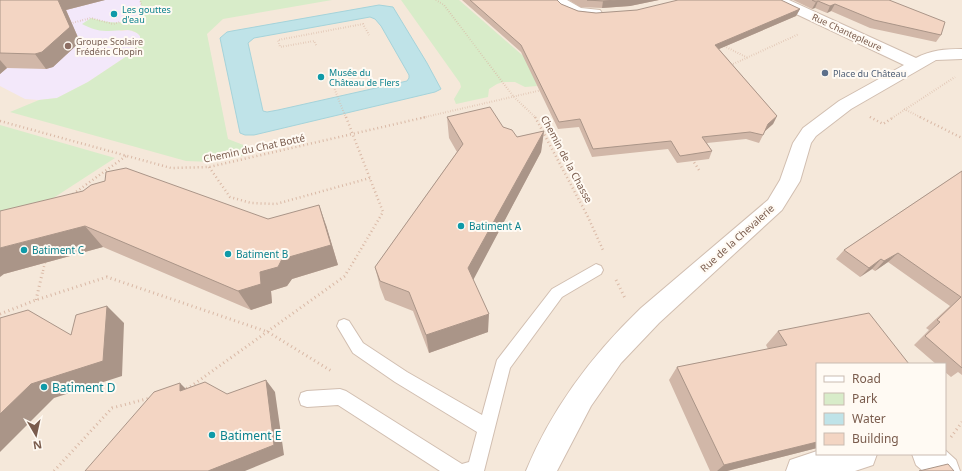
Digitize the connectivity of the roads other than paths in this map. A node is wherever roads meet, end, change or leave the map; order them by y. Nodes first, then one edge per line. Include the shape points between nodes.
1 (556, 0) edge
2 (778, 0) edge
3 (606, 13) edge
4 (962, 54) edge
5 (915, 64) junction
6 (596, 270) dead end
7 (344, 326) dead end
8 (307, 399) dead end
9 (487, 428) junction
10 (858, 455) edge
11 (940, 455) edge
12 (474, 470) edge
13 (456, 471) edge
14 (541, 471) edge
15 (801, 471) edge
16 (945, 471) edge

1 - 3 street via 578,12
2 - 5 street, Rue Chantepleure
4 - 5 street, Rue de la Chevalerie via 931,56
5 - 14 street, Rue de la Chevalerie via 845,105 809,132 802,144 790,181 775,205 639,327 612,355 566,420
6 - 9 lane via 557,293 503,365
7 - 9 lane via 358,348
8 - 13 lane via 340,397
9 - 12 lane
10 - 15 street
11 - 16 street

